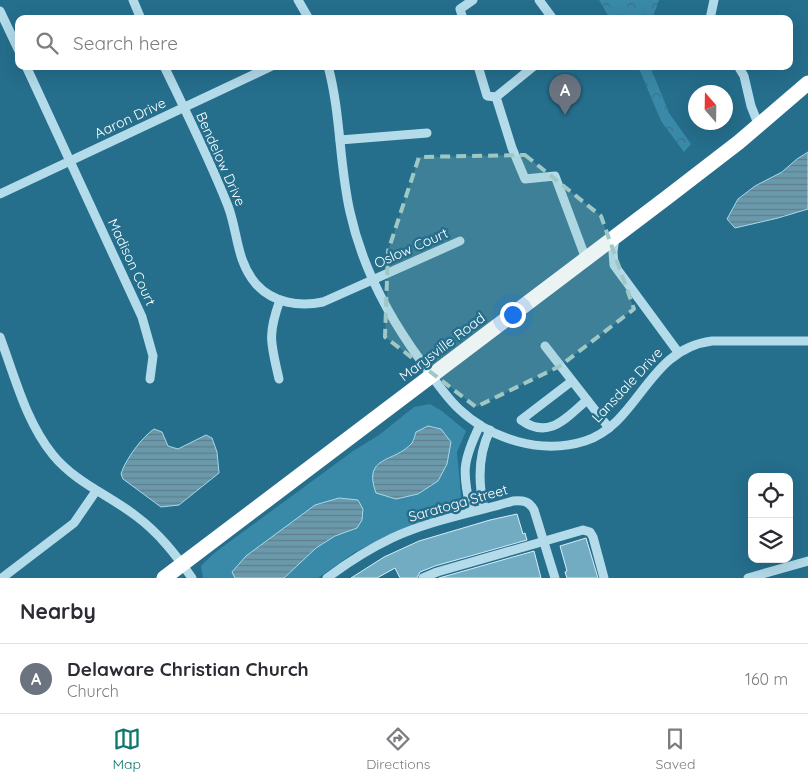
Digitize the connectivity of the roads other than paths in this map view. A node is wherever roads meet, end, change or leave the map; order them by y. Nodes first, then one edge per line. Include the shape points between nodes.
1 (133, 0) edge
2 (298, 0) edge
3 (473, 0) edge
4 (539, 0) edge
5 (714, 0) edge
6 (0, 11) edge
7 (139, 15) edge
8 (307, 15) edge
9 (462, 15) edge
10 (550, 15) edge
11 (711, 15) edge
12 (15, 43) edge
13 (28, 70) edge
14 (166, 70) edge
15 (264, 70) edge
16 (329, 70) edge
17 (479, 70) edge
18 (529, 70) edge
19 (740, 70) edge
20 (808, 83) edge
21 (496, 97) junction
22 (183, 108) junction
23 (758, 126) junction
24 (427, 133) dead end
25 (340, 140) junction
26 (70, 161) junction
27 (0, 194) edge
28 (615, 237) junction
29 (460, 241) dead end
30 (586, 259) junction
31 (374, 280) junction
32 (280, 300) junction
33 (0, 337) edge
34 (808, 341) edge
35 (545, 346) dead end
36 (678, 352) junction
37 (432, 375) junction
38 (280, 378) dead end
39 (150, 379) dead end
40 (572, 381) junction
41 (587, 400) junction
42 (480, 425) junction
43 (609, 428) junction
44 (490, 430) junction
45 (96, 490) junction
46 (484, 508) junction
47 (471, 511) junction
48 (544, 541) junction
49 (808, 561) edge
50 (182, 564) junction
51 (2, 578) edge
52 (164, 578) edge
53 (192, 578) edge
54 (327, 578) edge
55 (423, 578) edge
56 (555, 578) edge
57 (604, 578) edge
58 (748, 578) edge

1 - 7 street
2 - 8 street
3 - 9 street via 460,9
4 - 10 street
5 - 11 street
6 - 12 street
13 - 26 street, Madison Court
14 - 22 street, Bendelow Drive
15 - 22 street, Aaron Drive
16 - 25 street, Lansdale Drive
17 - 21 street via 487,96
18 - 21 street
19 - 23 street
20 - 23 highway, Marysville Road
21 - 30 street via 525,179 555,176
22 - 26 street, Aaron Drive
22 - 32 street, Bendelow Drive via 229,209 244,267 258,286
23 - 28 highway, Marysville Road
24 - 25 street
25 - 31 street, Lansdale Drive via 350,213
26 - 27 street, Aaron Drive
26 - 39 street, Madison Court via 142,317 153,356
28 - 30 highway, Marysville Road
28 - 36 street via 614,265
29 - 31 street, Oslow Court
30 - 37 highway, Marysville Road
31 - 32 street, Bendelow Drive via 323,302 304,304
31 - 37 street, Lansdale Drive via 382,301
32 - 38 street via 270,341
33 - 45 street via 27,410 43,441 65,468
34 - 36 street, Lansdale Drive via 712,341
35 - 40 street
36 - 43 street, Lansdale Drive
37 - 42 street, Lansdale Drive via 459,409
37 - 50 highway, Marysville Road
40 - 41 street
40 - 41 street via 521,420 530,427 546,429
41 - 43 street
42 - 44 street, Lansdale Drive
42 - 47 street via 469,448 465,468
43 - 44 street, Lansdale Drive via 586,441 561,446 519,442
44 - 46 street via 480,477
45 - 50 street via 148,525
45 - 51 street via 70,526
46 - 47 street, Saratoga Street
46 - 48 street, Saratoga Street via 513,501 528,502 534,510
47 - 54 street, Saratoga Street via 392,538
48 - 55 street
48 - 56 street, Saratoga Street
48 - 57 street via 583,530 590,532
49 - 58 street
50 - 52 highway, Marysville Road
50 - 53 street

